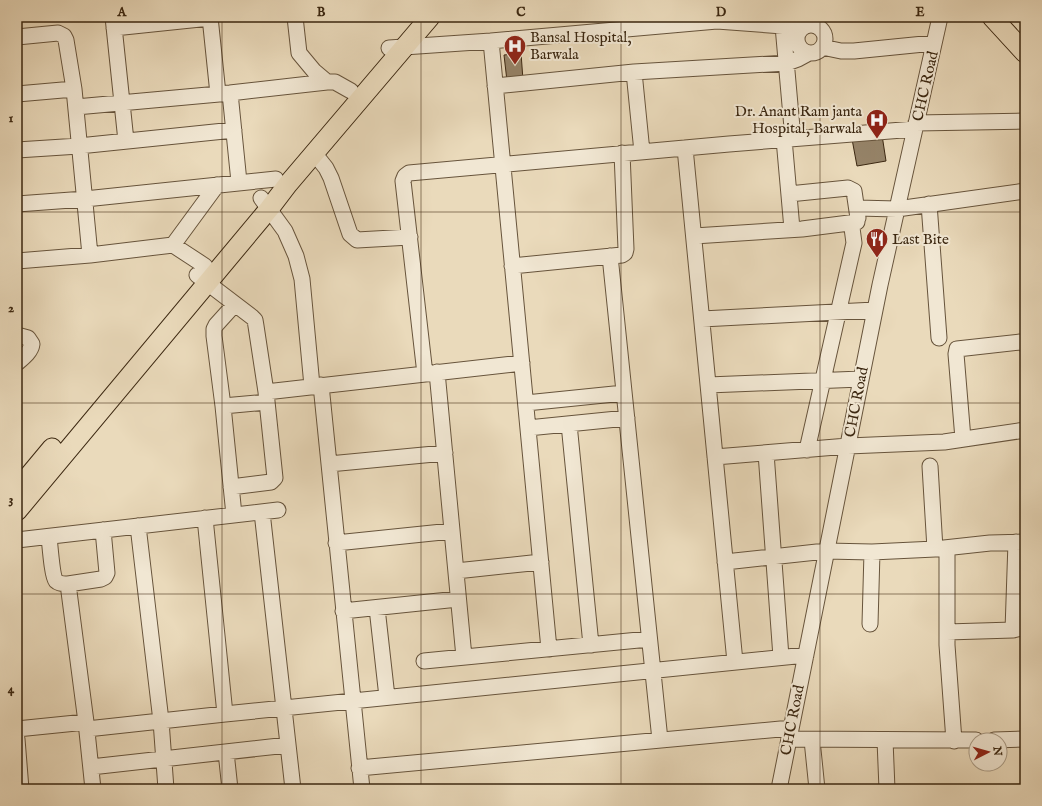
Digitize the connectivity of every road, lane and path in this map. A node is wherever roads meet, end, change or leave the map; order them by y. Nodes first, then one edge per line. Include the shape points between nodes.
1 (210, 17) edge
2 (295, 17) edge
3 (415, 17) edge
4 (430, 17) edge
5 (940, 17) edge
6 (992, 17) edge
7 (1006, 17) edge
8 (717, 19) edge
9 (114, 22) edge
10 (817, 22) edge
11 (783, 26) junction
12 (801, 28) junction
13 (17, 37) edge
14 (1025, 38) edge
15 (491, 41) junction
16 (934, 43) junction
17 (822, 47) junction
18 (397, 48) junction
19 (809, 53) junction
20 (1025, 53) edge
21 (787, 63) junction
22 (634, 72) junction
23 (327, 82) junction
24 (495, 86) junction
25 (74, 89) junction
26 (351, 91) junction
27 (224, 93) junction
28 (17, 94) edge
29 (122, 103) junction
30 (76, 107) junction
31 (1025, 121) edge
32 (916, 126) junction
33 (234, 130) junction
34 (788, 139) junction
35 (126, 141) junction
36 (79, 146) junction
37 (685, 148) junction
38 (17, 150) edge
39 (642, 152) junction
40 (314, 153) junction
41 (622, 153) junction
42 (503, 164) junction
43 (276, 179) junction
44 (238, 182) junction
45 (216, 185) junction
46 (1025, 191) edge
47 (789, 194) junction
48 (85, 199) junction
49 (17, 204) edge
50 (265, 204) junction
51 (929, 204) junction
52 (897, 209) junction
53 (857, 215) junction
54 (792, 229) junction
55 (694, 236) junction
56 (410, 237) junction
57 (173, 245) junction
58 (90, 255) junction
59 (610, 256) junction
60 (17, 261) edge
61 (512, 266) junction
62 (203, 275) junction
63 (235, 304) junction
64 (875, 310) junction
65 (838, 312) junction
66 (702, 319) junction
67 (17, 335) edge
68 (939, 338) dead end
69 (1025, 345) edge
70 (17, 363) edge
71 (522, 363) junction
72 (431, 373) junction
73 (861, 379) junction
74 (823, 381) junction
75 (708, 385) junction
76 (316, 386) junction
77 (624, 393) junction
78 (266, 397) junction
79 (526, 403) junction
80 (223, 406) junction
81 (627, 418) junction
82 (569, 424) junction
83 (528, 428) junction
84 (1025, 430) edge
85 (963, 439) junction
86 (848, 446) junction
87 (808, 450) junction
88 (444, 453) junction
89 (766, 453) junction
90 (715, 457) junction
91 (329, 464) junction
92 (930, 466) dead end
93 (231, 486) junction
94 (17, 490) edge
95 (278, 510) dead end
96 (17, 511) edge
97 (262, 512) junction
98 (234, 515) junction
99 (205, 518) junction
100 (138, 526) junction
101 (103, 530) junction
102 (452, 531) junction
103 (49, 537) junction
104 (17, 540) edge
105 (1021, 542) edge
106 (336, 543) junction
107 (941, 549) junction
108 (826, 551) junction
109 (872, 552) junction
110 (774, 557) junction
111 (541, 562) junction
112 (725, 562) junction
113 (456, 571) junction
114 (68, 584) junction
115 (458, 599) junction
116 (377, 608) junction
117 (343, 611) junction
118 (870, 624) dead end
119 (1019, 628) edge
120 (947, 632) junction
121 (649, 639) junction
122 (591, 645) junction
123 (549, 649) junction
124 (806, 655) junction
125 (464, 657) junction
126 (781, 657) junction
127 (424, 661) dead end
128 (735, 662) junction
129 (652, 670) junction
130 (387, 697) junction
131 (352, 701) junction
132 (284, 708) junction
133 (225, 714) junction
134 (161, 721) junction
135 (86, 725) junction
136 (17, 728) edge
137 (790, 733) junction
138 (17, 739) edge
139 (1025, 739) edge
140 (660, 740) junction
141 (812, 740) junction
142 (884, 740) junction
143 (968, 740) edge
144 (1008, 740) edge
145 (954, 741) junction
146 (288, 745) junction
147 (226, 752) junction
148 (163, 758) junction
149 (90, 766) junction
150 (359, 768) junction
151 (21, 789) edge
152 (93, 789) edge
153 (166, 789) edge
154 (230, 789) edge
155 (293, 789) edge
156 (362, 789) edge
157 (779, 789) edge
158 (817, 789) edge
159 (887, 789) edge

1 - 9 street
1 - 27 street
2 - 23 street via 299,53
3 - 18 main road
4 - 18 main road
5 - 16 street, CHC Road
6 - 20 main road
7 - 14 main road
8 - 11 street
8 - 15 street
9 - 29 street
10 - 12 street
10 - 17 street via 825,39
11 - 12 street
11 - 21 street
12 - 19 street via 797,35 797,43 801,50
13 - 25 street via 58,33 64,36
15 - 18 street
15 - 24 street
16 - 17 street via 854,51
16 - 32 street, CHC Road
17 - 19 street via 816,52
18 - 26 main road
18 - 40 main road
19 - 21 street
21 - 22 street
21 - 34 street
22 - 24 street
22 - 39 street
23 - 26 street via 335,82
23 - 27 street
24 - 42 street
25 - 28 street
25 - 30 street
26 - 43 main road
27 - 29 street
27 - 33 street
29 - 30 street
29 - 35 street
30 - 36 street
31 - 32 street
32 - 34 street
32 - 52 street, CHC Road
33 - 35 street
33 - 44 street
34 - 37 street
34 - 47 street
35 - 36 street
36 - 38 street
36 - 48 street
37 - 39 street
37 - 55 street
39 - 41 street
40 - 50 main road via 288,184
40 - 56 street via 331,178 350,234 354,238 357,240
41 - 42 street
41 - 59 street via 626,249 622,255
42 - 56 street via 409,173 405,176 403,181
42 - 61 street
43 - 44 street
43 - 50 main road
44 - 45 street
45 - 48 street
45 - 57 street
46 - 51 street
47 - 53 street via 848,188 854,191
47 - 54 street
48 - 49 street
48 - 58 street
50 - 62 main road
50 - 76 street via 285,231 296,256 302,279
51 - 52 street
51 - 68 street
52 - 53 street
52 - 64 street, CHC Road
53 - 54 street
53 - 65 street via 852,228 854,243
54 - 55 street
55 - 66 street
56 - 72 street
57 - 58 street
57 - 62 street
58 - 60 street
59 - 61 street
59 - 77 street
61 - 71 street
62 - 63 street
62 - 94 main road
62 - 96 main road
63 - 78 street via 255,320
63 - 80 street via 214,329
64 - 65 street
64 - 73 street, CHC Road
65 - 66 street
65 - 74 street
66 - 75 street
67 - 70 street via 28,338 32,344 28,353
69 - 85 street via 1020,342 957,349
71 - 72 street
71 - 79 street
72 - 76 street
72 - 88 street
73 - 74 street
73 - 86 street, CHC Road
74 - 75 street
74 - 87 street
75 - 90 street
76 - 78 street
76 - 91 street
77 - 79 street
77 - 81 street
78 - 80 street
78 - 93 street via 274,480
79 - 83 street
80 - 93 street
81 - 82 street
81 - 121 street
82 - 83 street
82 - 122 street
83 - 111 street
84 - 85 street
85 - 86 street
86 - 87 street
86 - 108 street, CHC Road
87 - 89 street
88 - 91 street
88 - 102 street
89 - 90 street
89 - 110 street
90 - 112 street
91 - 106 street
92 - 107 street
93 - 98 street
95 - 97 street
97 - 98 street
97 - 132 street
98 - 99 street
99 - 100 street
99 - 133 street
100 - 101 street
100 - 134 street
101 - 103 street
101 - 114 street via 108,573 101,579
102 - 106 street
102 - 113 street
103 - 104 street
103 - 114 street via 53,574 60,583
105 - 107 street
105 - 119 street
106 - 117 street
107 - 109 street
107 - 120 street
108 - 109 street
108 - 110 street
108 - 124 street, CHC Road
109 - 118 street
110 - 112 street
110 - 126 street
111 - 113 street
111 - 123 street
112 - 128 street
113 - 115 street
114 - 135 street
115 - 116 street
115 - 125 street
116 - 117 street
116 - 130 street
117 - 131 street
119 - 120 street
120 - 145 street
121 - 122 street
121 - 129 street
122 - 123 street
123 - 125 street
124 - 126 street
124 - 137 street, CHC Road
125 - 127 street
126 - 128 street
128 - 129 street
129 - 130 street
129 - 140 street
130 - 131 street
131 - 132 street
131 - 150 street
132 - 133 street
132 - 146 street
133 - 134 street
134 - 135 street
134 - 148 street
135 - 136 street
135 - 149 street
137 - 140 street
137 - 141 street
137 - 157 street, CHC Road
138 - 151 street
139 - 144 street
140 - 150 street
141 - 142 street
141 - 158 street
142 - 145 street
142 - 159 street
143 - 145 street
146 - 147 street
146 - 155 street
147 - 148 street
147 - 154 street
148 - 149 street
148 - 153 street
149 - 152 street
150 - 156 street

